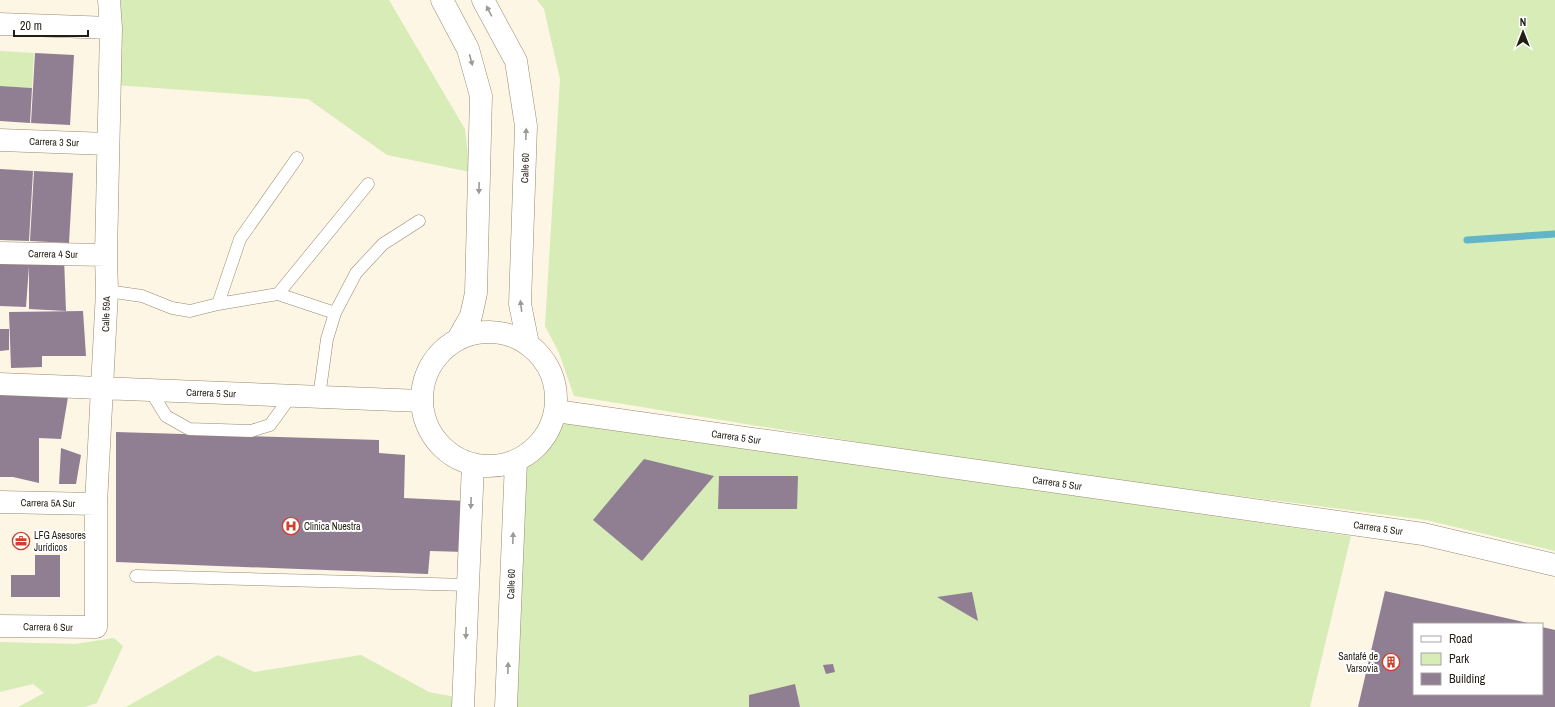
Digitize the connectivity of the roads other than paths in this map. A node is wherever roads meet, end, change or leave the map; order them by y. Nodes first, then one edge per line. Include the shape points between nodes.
1 (109, 0) edge
2 (442, 0) edge
3 (483, 0) edge
4 (0, 24) edge
5 (111, 28) junction
6 (0, 140) edge
7 (108, 144) junction
8 (297, 158) dead end
9 (368, 184) dead end
10 (419, 221) dead end
11 (0, 253) edge
12 (106, 255) junction
13 (107, 292) junction
14 (278, 294) junction
15 (218, 304) junction
16 (335, 313) junction
17 (458, 339) junction
18 (528, 344) junction
19 (0, 384) edge
20 (103, 388) junction
21 (150, 390) junction
22 (291, 396) junction
23 (319, 397) junction
24 (421, 401) junction
25 (556, 411) junction
26 (516, 461) junction
27 (473, 464) junction
28 (0, 502) edge
29 (96, 504) junction
30 (1555, 566) edge
31 (136, 576) dead end
32 (468, 585) junction
33 (0, 626) edge
34 (96, 628) joint
35 (463, 707) edge
36 (506, 707) edge

1 - 5 street, Calle 59A
2 -> 17 street via 468,49 481,96 476,293 471,316
18 -> 3 street, Calle 60 via 520,304 526,126 516,60
4 - 5 street
5 - 7 street, Calle 59A
6 - 7 street, Carrera 3 Sur
7 - 12 street, Calle 59A
8 - 15 lane via 240,239
9 - 14 lane
10 - 16 lane via 383,244 356,273
11 - 12 street, Carrera 4 Sur
12 - 13 street, Calle 59A
13 - 15 lane via 142,296 172,308 190,311
13 - 20 street, Calle 59A
14 - 15 lane
14 - 16 lane
16 - 23 lane via 327,339
17 - 18 street via 475,333 494,331 512,335
17 - 24 street via 442,350 430,365
18 - 25 street via 540,354 551,370 556,389
19 - 20 street, Carrera 5 Sur
20 - 21 street, Carrera 5 Sur
20 - 29 street, Calle 59A
21 - 22 street, Carrera 5 Sur
21 - 22 lane via 166,416 189,429 251,431 270,425
22 - 23 street, Carrera 5 Sur
23 - 24 street, Carrera 5 Sur
24 - 27 street via 426,422 437,441 453,456
25 - 26 street via 549,432 535,449
25 - 30 street, Carrera 5 Sur via 1423,534
26 - 27 street via 494,466
36 -> 26 street, Calle 60
27 -> 32 street
28 - 29 street, Carrera 5A Sur
29 - 34 street, Calle 59A
31 - 32 lane
32 -> 35 street
33 - 34 street, Carrera 6 Sur

